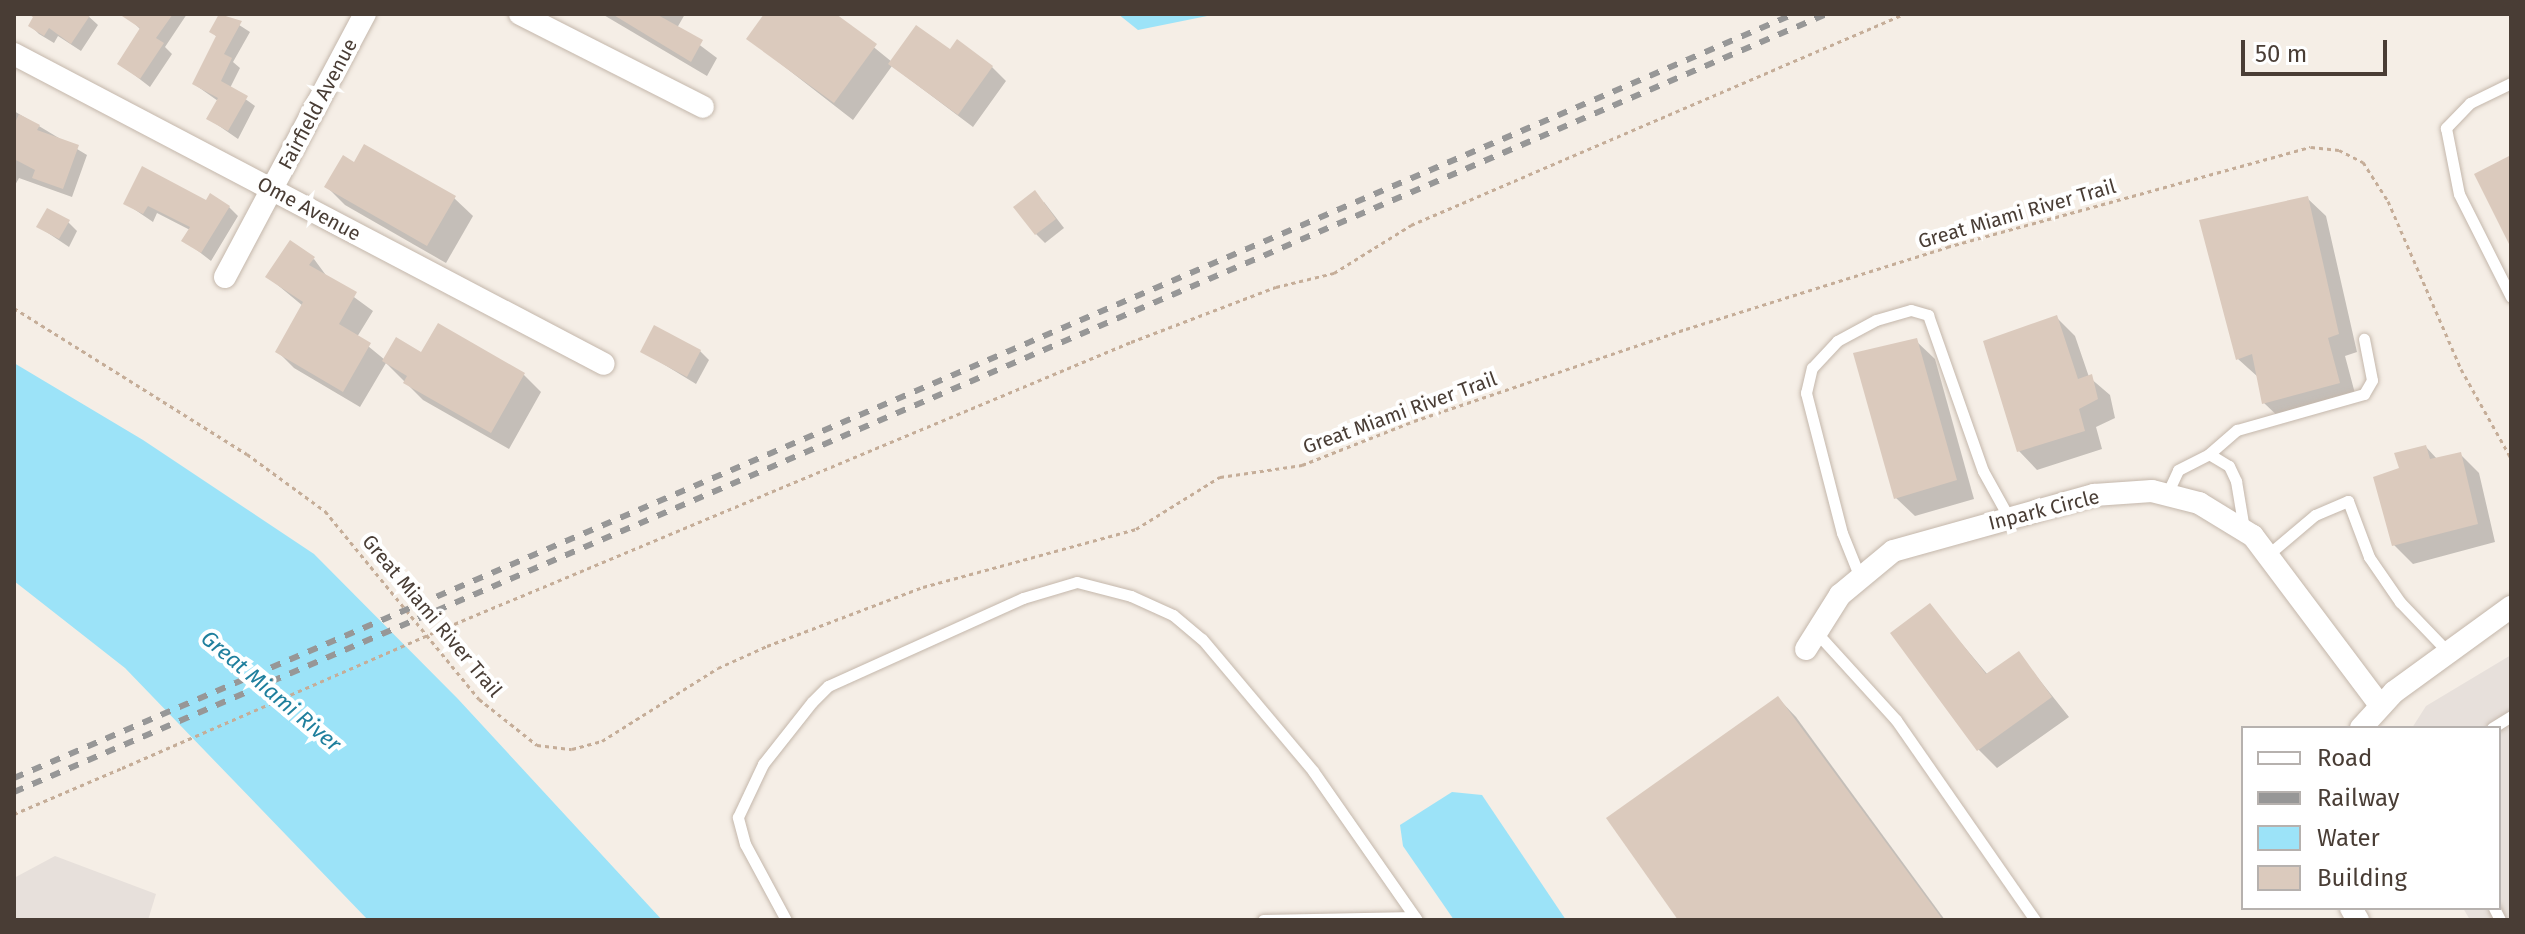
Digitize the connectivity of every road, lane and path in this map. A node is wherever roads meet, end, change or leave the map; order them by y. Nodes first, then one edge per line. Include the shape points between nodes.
1 (365, 14) edge
2 (520, 14) edge
3 (1904, 14) edge
4 (14, 54) edge
5 (2511, 83) edge
6 (703, 107) dead end
7 (273, 190) junction
8 (225, 277) dead end
9 (2511, 297) edge
10 (14, 308) edge
11 (2364, 339) dead end
12 (604, 364) dead end
13 (2209, 454) junction
14 (2511, 458) edge
15 (2167, 494) junction
16 (2009, 518) junction
17 (2244, 529) junction
18 (2270, 553) junction
19 (1859, 575) junction
20 (2511, 607) edge
21 (1811, 641) joint
22 (2448, 652) junction
23 (2380, 705) junction
24 (2363, 726) edge
25 (14, 814) edge
26 (1416, 918) edge
27 (786, 920) edge
28 (1263, 920) edge
29 (2035, 920) edge

1 - 7 street, Fairfield Avenue
2 - 6 street
3 - 25 path, bridge via 1411,225 1334,273 1276,287 1131,342
4 - 7 street, Ome Avenue
5 - 9 lane via 2470,103 2446,128 2459,194
7 - 8 street, Fairfield Avenue
7 - 12 street, Ome Avenue
10 - 14 path, Great Miami River Trail via 247,454 325,511 479,699 537,745 572,749 602,741 718,668 767,646 923,587 1136,529 1220,477 1302,465 1414,421 1686,329 1947,247 2311,147 2339,150 2363,162 2388,201 2466,381
11 - 13 lane via 2372,380 2364,394 2237,430
13 - 15 lane via 2178,470
13 - 17 lane via 2233,473
15 - 16 street, Inpark Circle via 2094,495
15 - 17 street, Inpark Circle via 2199,503
16 - 19 street, Inpark Circle via 1893,551
16 - 19 lane via 1983,471 1928,315 1911,310 1876,320 1837,341 1812,368 1806,393 1842,533
17 - 18 street, Inpark Circle
18 - 22 lane via 2315,515 2348,501 2369,557 2400,602
18 - 23 street, Inpark Circle
19 - 21 street, Inpark Circle
20 - 22 street
21 - 29 lane via 1896,720
22 - 23 street
23 - 24 street
26 - 27 lane via 1320,781 1202,639 1173,615 1131,596 1077,582 1023,598 861,671 828,686 812,702 763,764 738,817 745,844
26 - 28 lane

